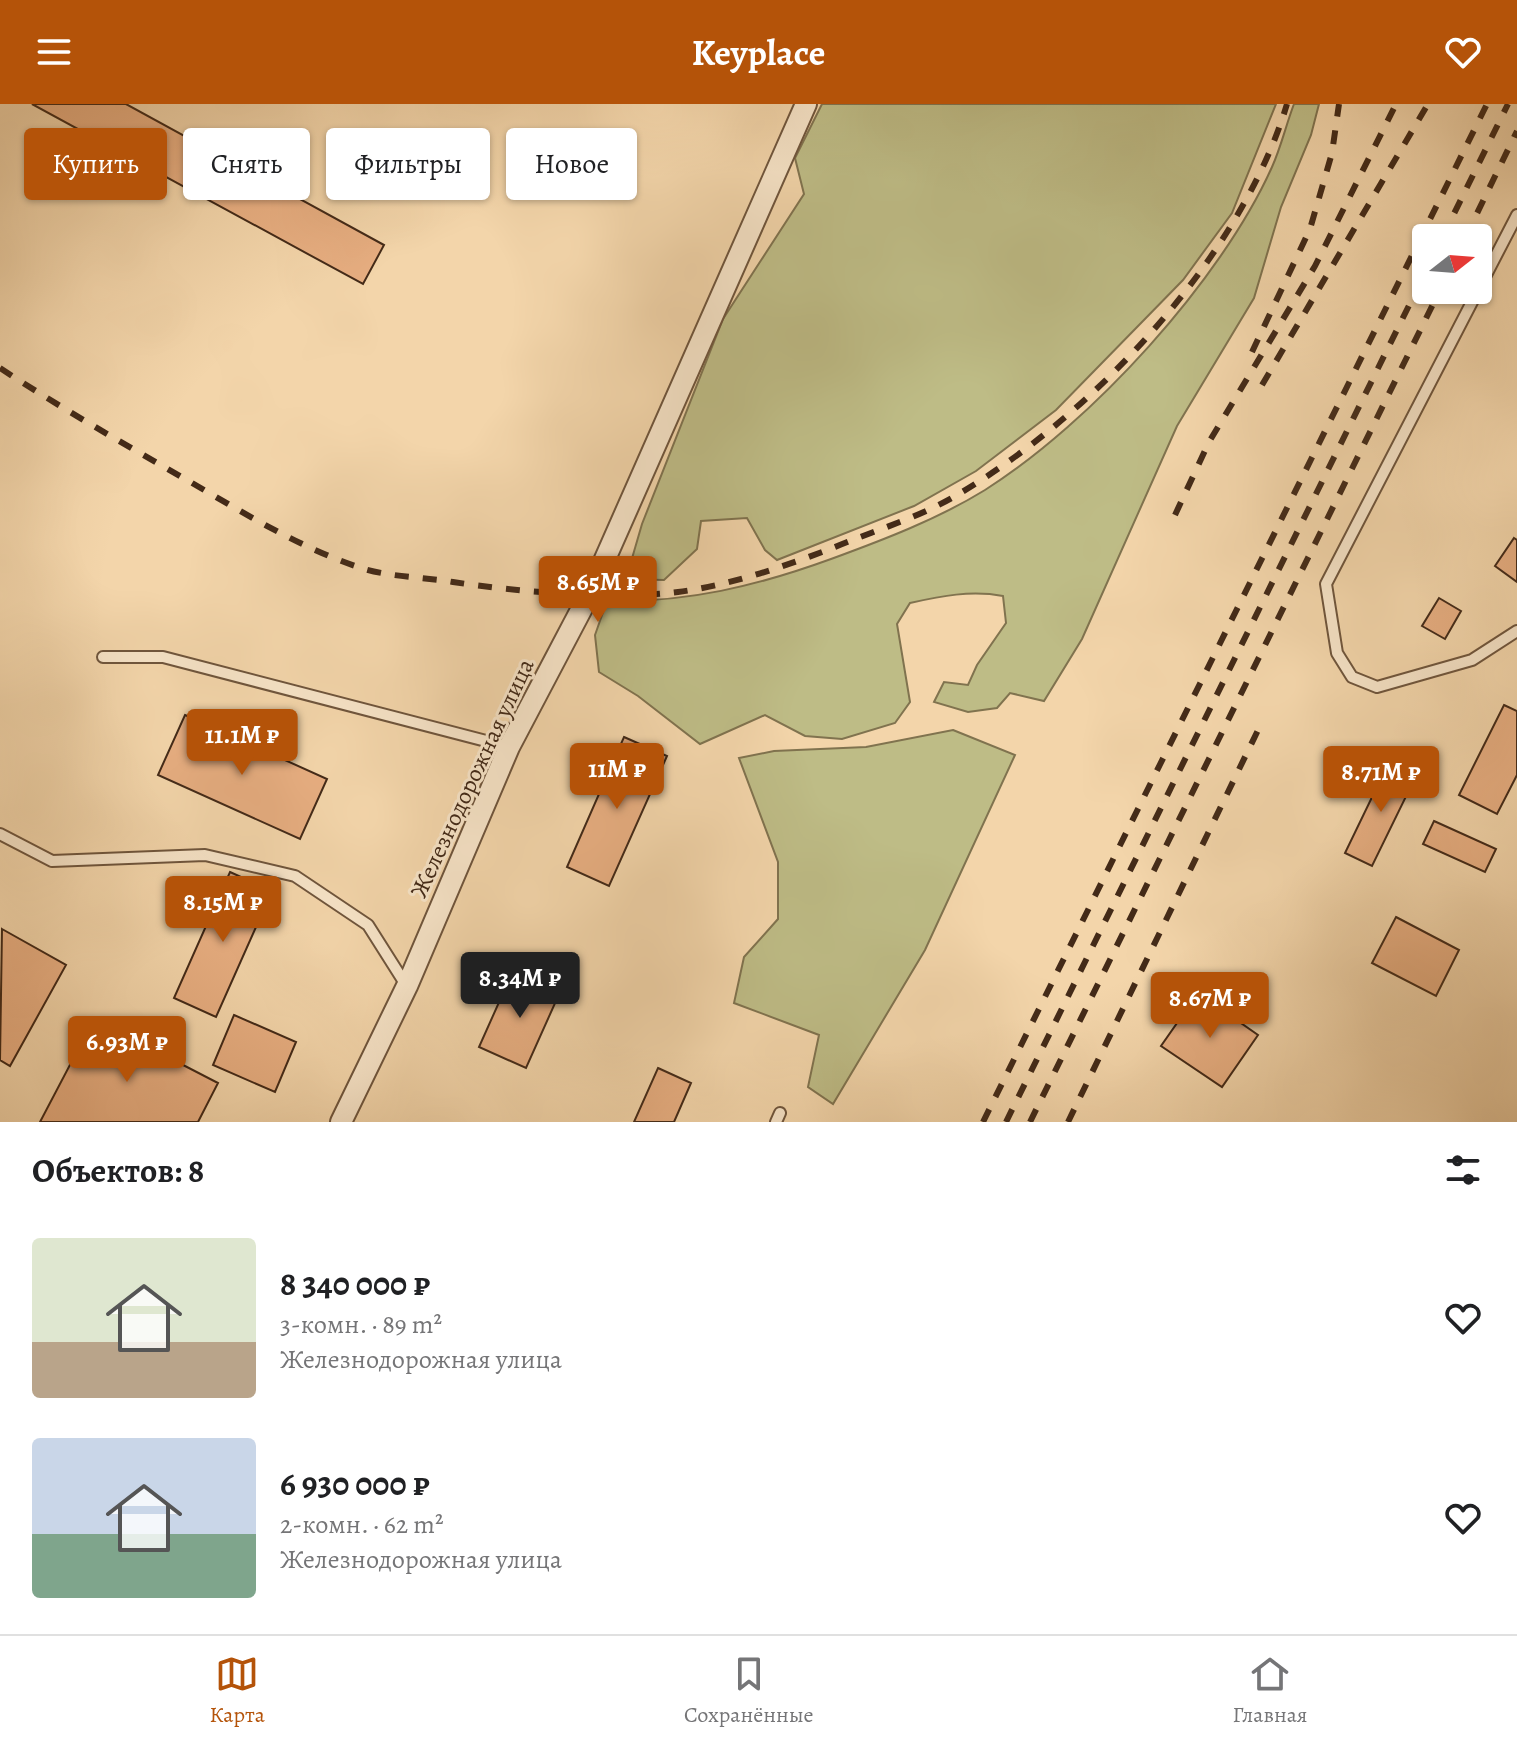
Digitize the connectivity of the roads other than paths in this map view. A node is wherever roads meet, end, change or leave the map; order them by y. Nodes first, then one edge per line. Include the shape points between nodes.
1 (806, 104) edge
2 (1517, 215) edge
3 (1517, 631) edge
4 (103, 657) dead end
5 (509, 747) junction
6 (0, 834) edge
7 (407, 986) junction
8 (341, 1122) edge

1 - 5 street, Железнодорожная улица via 590,593
2 - 3 lane via 1326,584 1337,653 1352,677 1377,687 1472,660
4 - 5 lane via 163,657
5 - 7 street, Железнодорожная улица
6 - 7 lane via 52,861 205,855 295,876 368,925
7 - 8 street, Железнодорожная улица

